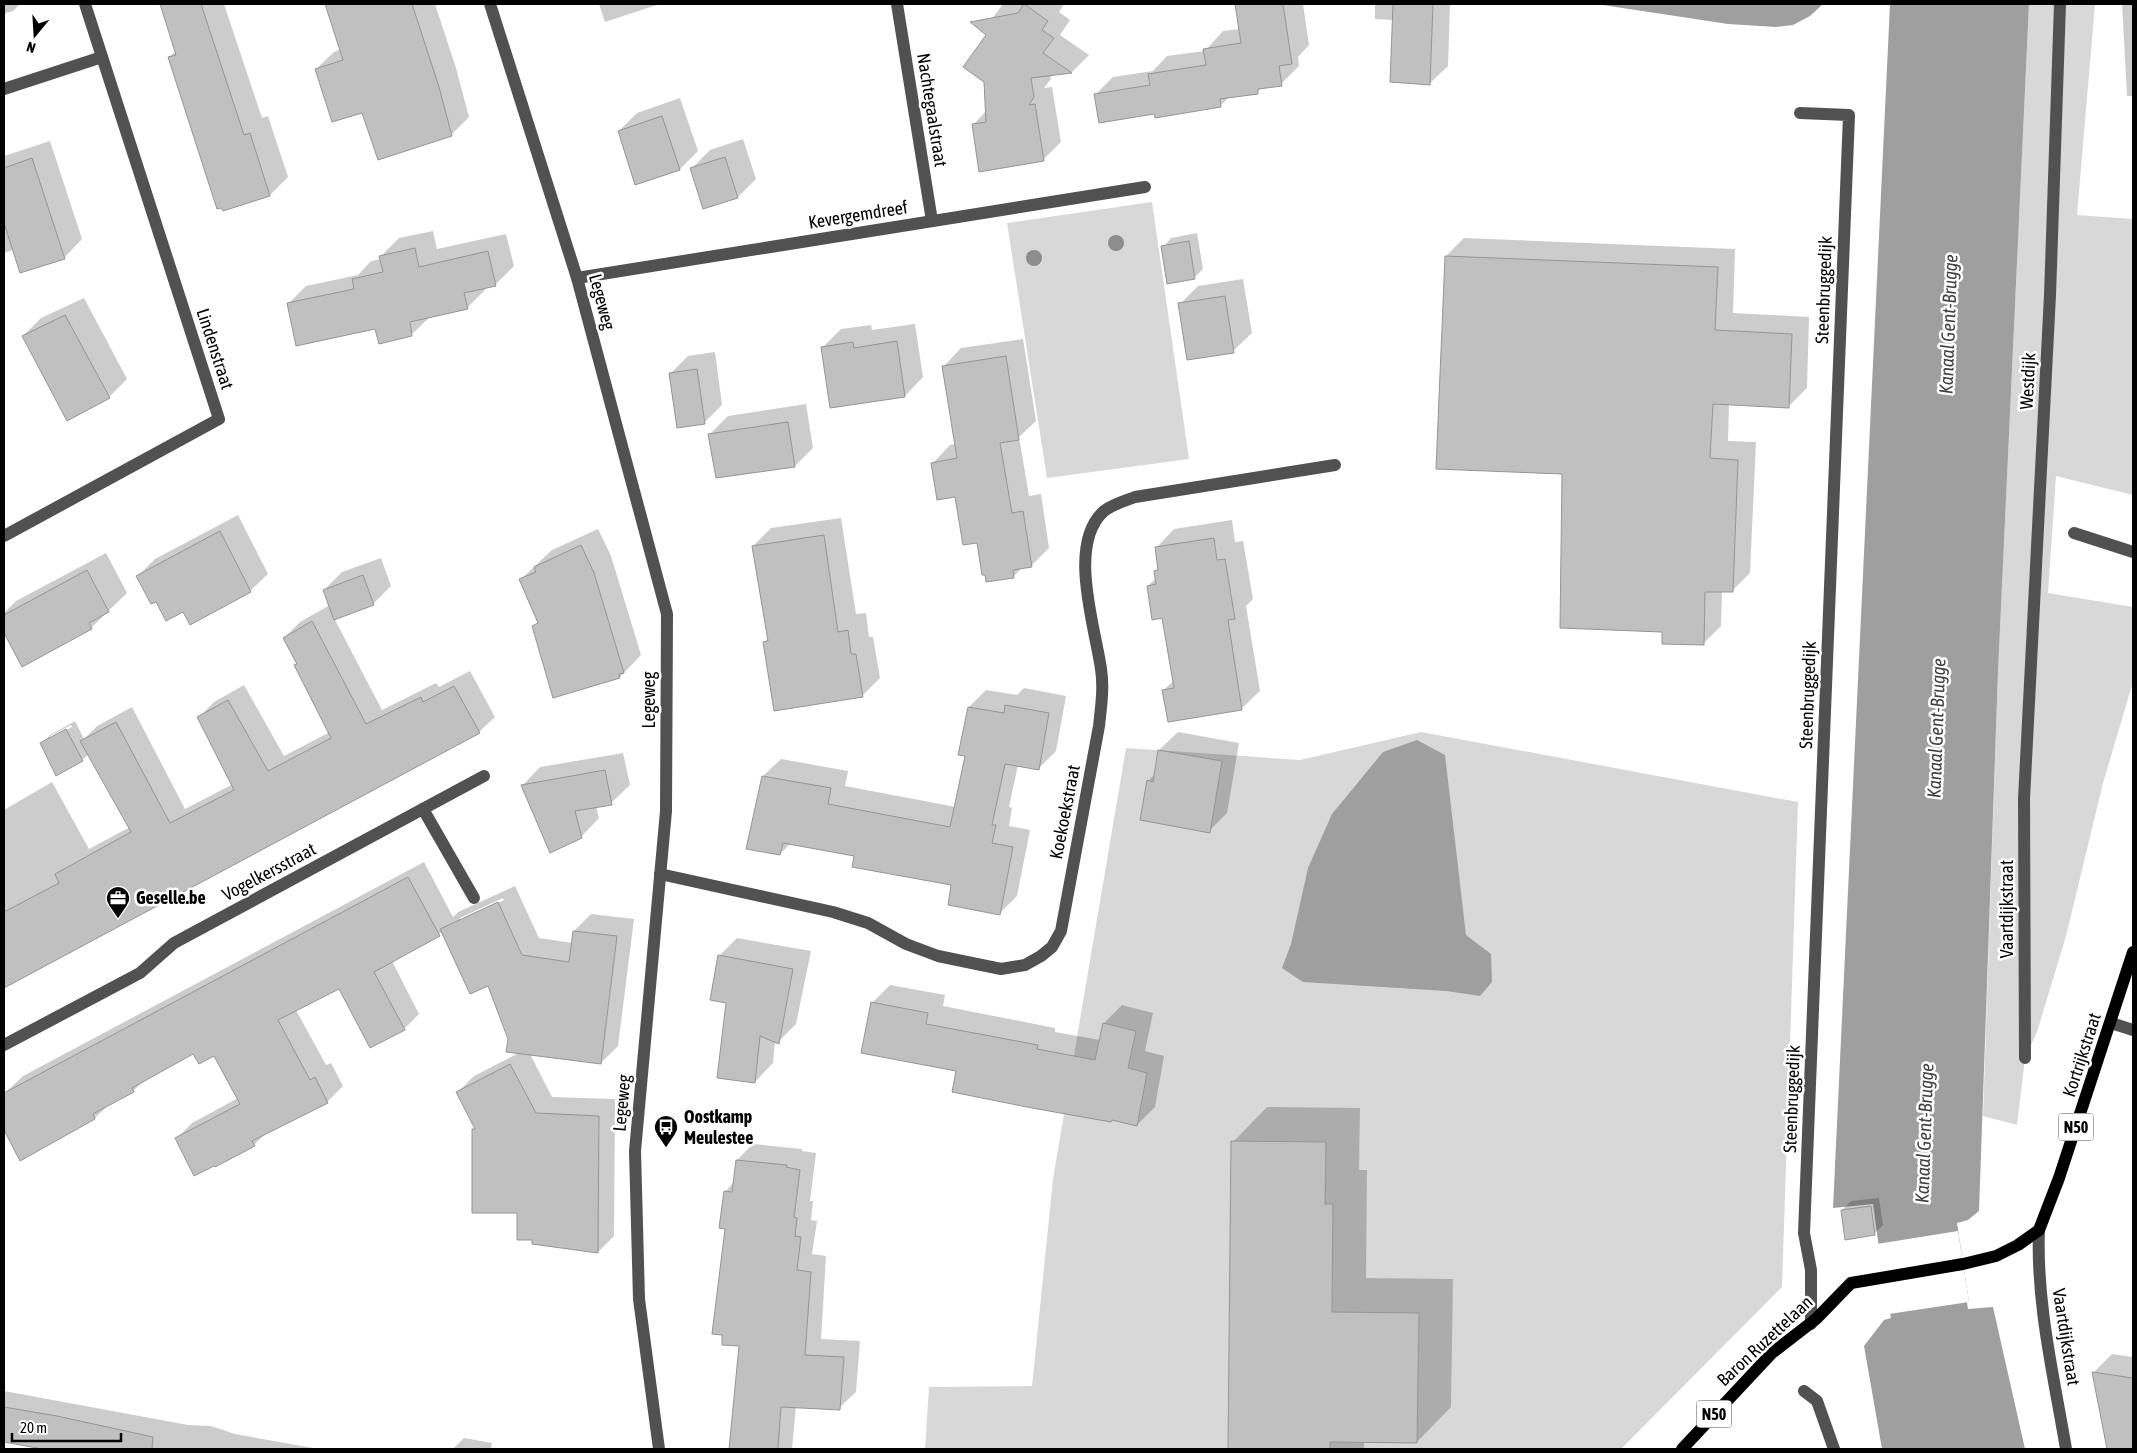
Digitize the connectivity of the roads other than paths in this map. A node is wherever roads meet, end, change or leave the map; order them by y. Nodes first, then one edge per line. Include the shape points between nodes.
1 (85, 4) edge
2 (490, 4) edge
3 (896, 4) edge
4 (2060, 4) edge
5 (102, 57) junction
6 (4, 89) edge
7 (1800, 112) dead end
8 (1145, 187) dead end
9 (932, 221) junction
10 (577, 278) junction
11 (1335, 465) dead end
12 (2074, 533) dead end
13 (4, 536) edge
14 (2133, 552) edge
15 (2026, 759) joint
16 (484, 776) dead end
17 (423, 809) junction
18 (660, 874) junction
19 (474, 898) dead end
20 (2133, 952) edge
21 (2111, 1023) junction
22 (2133, 1030) edge
23 (4, 1045) edge
24 (2025, 1058) dead end
25 (2039, 1230) junction
26 (1810, 1324) junction
27 (1804, 1391) dead end
28 (659, 1449) edge
29 (1682, 1449) edge
30 (1834, 1449) edge
31 (2066, 1449) edge

1 - 5 street, Lindenstraat
2 - 10 street, Legeweg
3 - 9 street, Nachtegaalstraat
4 - 15 street, Westdijk via 2050,295
5 - 6 street
5 - 13 street, Lindenstraat via 219,419
7 - 26 street, Steenbruggedijk via 1849,115 1804,1232 1811,1270
8 - 9 street, Kevergemdreef
9 - 10 street, Kevergemdreef
10 - 18 street, Legeweg via 667,614 666,811
11 - 18 street, Koekoekstraat via 1135,497 1111,507 1095,522 1084,557 1102,671 1099,726 1061,930 1052,947 1041,956 1025,965 1001,968 938,956 906,944 868,923 833,912
12 - 14 street
15 - 24 street, Vaartdijkstraat
16 - 17 street, Vogelkersstraat
17 - 19 street
17 - 23 street, Vogelkersstraat via 174,943 140,973
18 - 28 street, Legeweg via 635,1151 639,1299
20 - 21 main road, Kortrijkstraat / N50
21 - 22 street
21 - 25 main road, Kortrijkstraat / N50
25 - 26 main road, Baron Ruzettelaan / N50 via 1996,1256 1851,1283
25 - 31 street, Vaartdijkstraat via 2038,1263
26 - 29 main road, Baron Ruzettelaan / N50 via 1772,1353
27 - 30 street via 1817,1401

